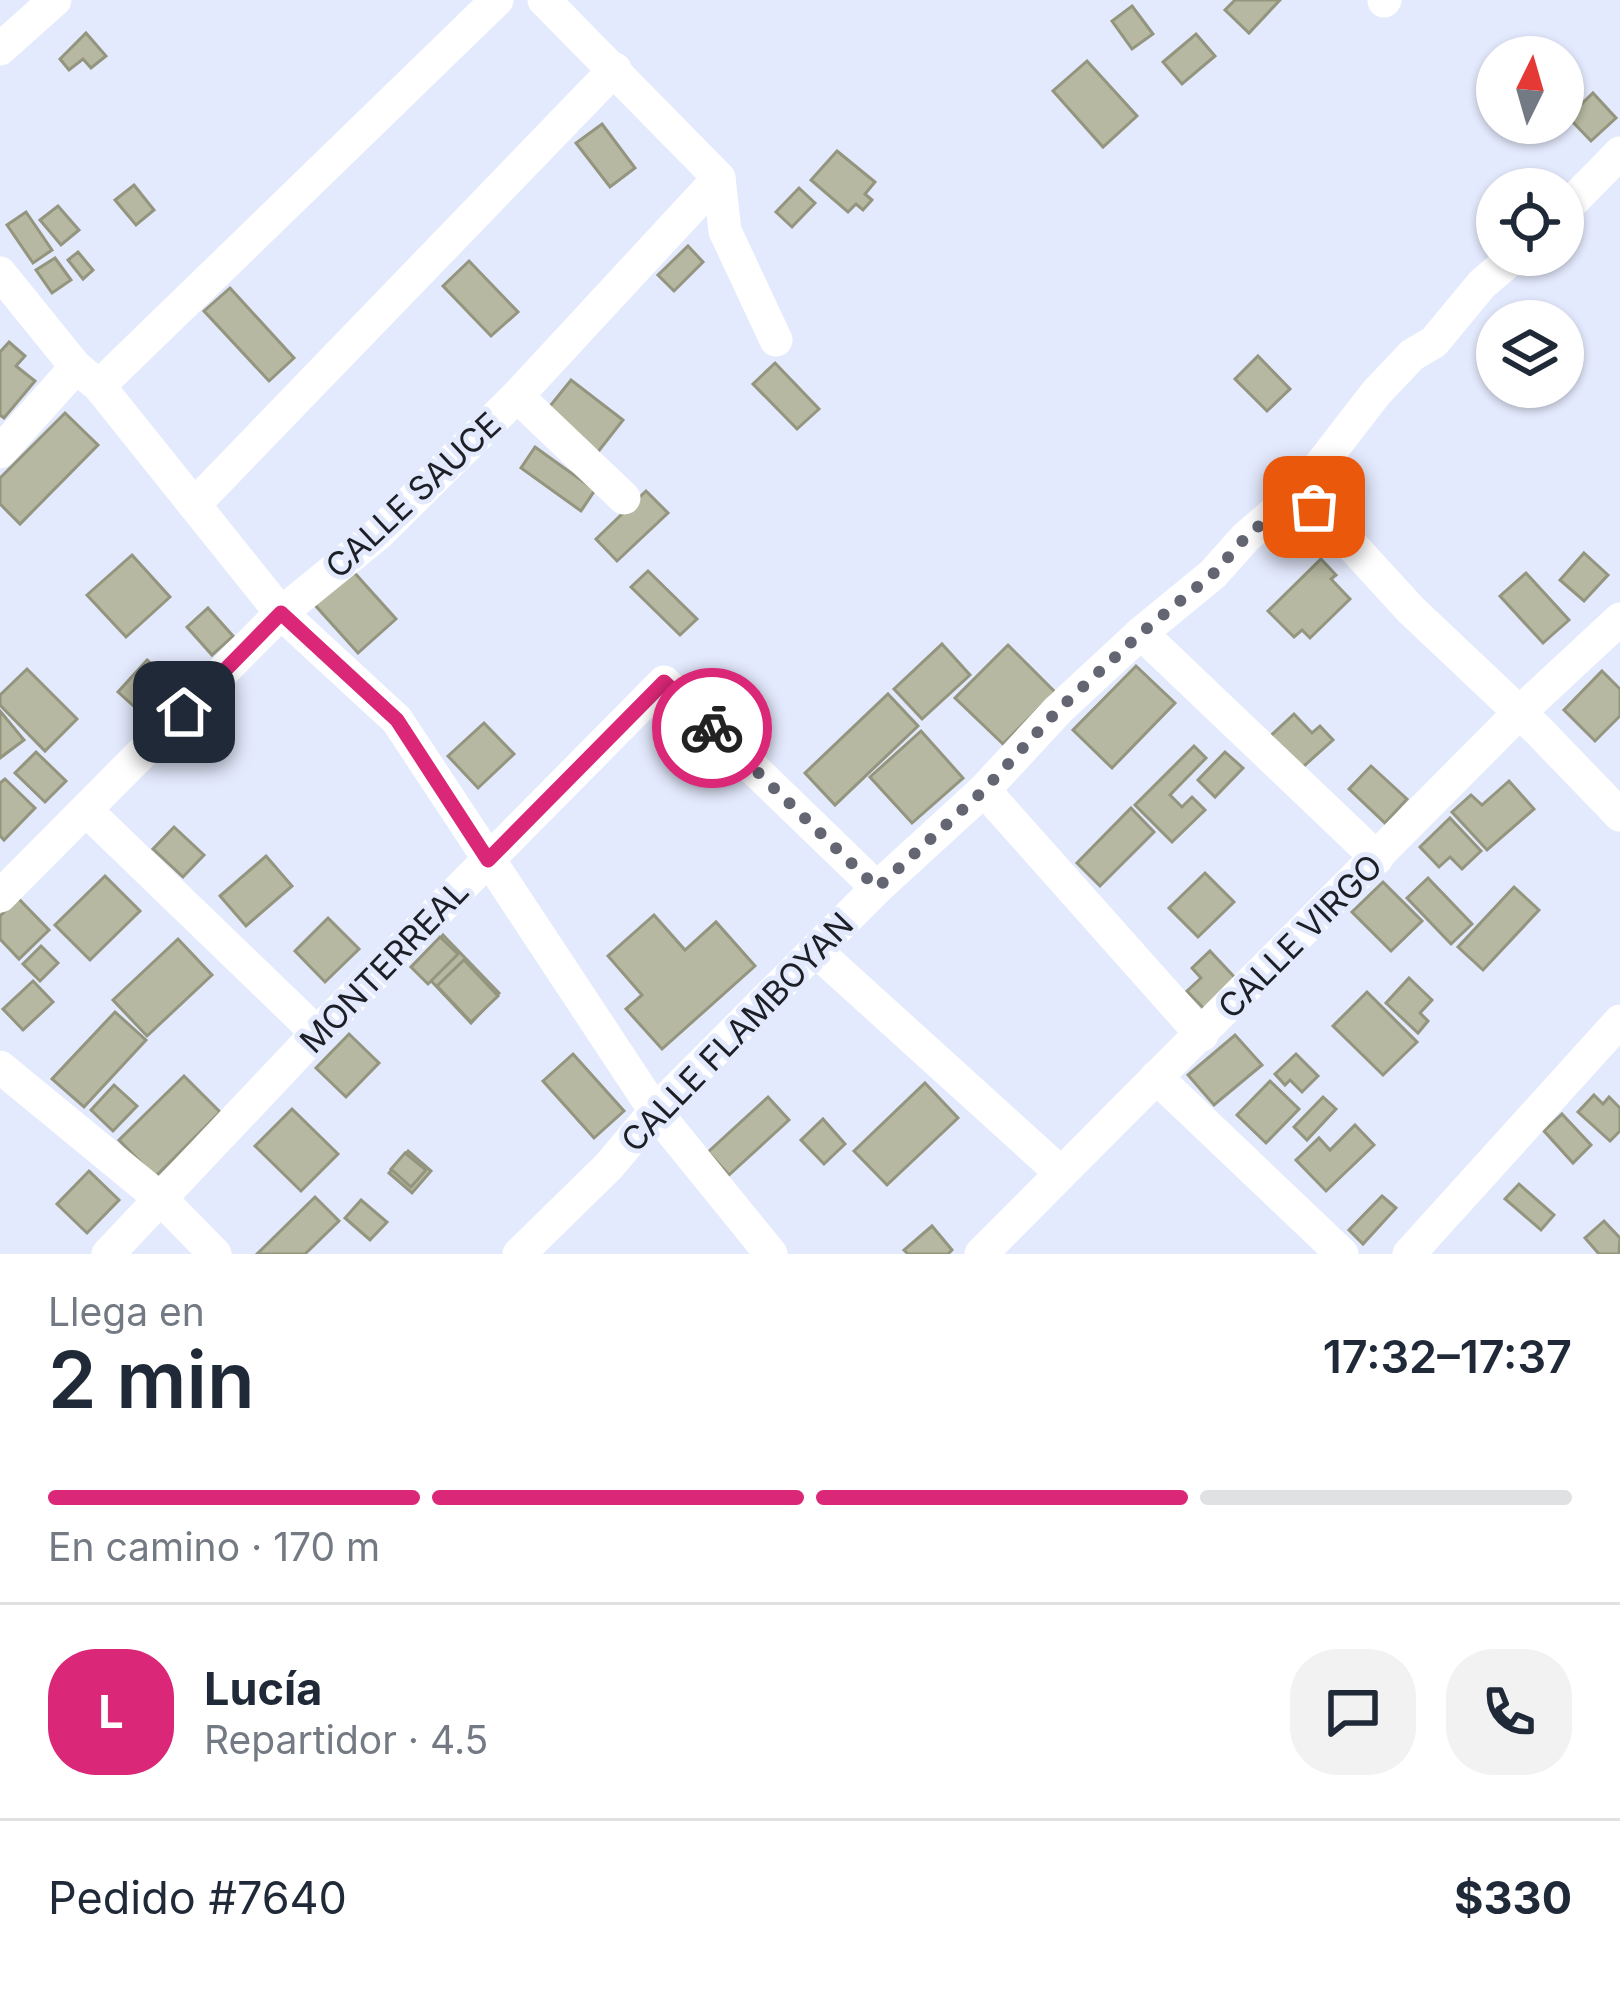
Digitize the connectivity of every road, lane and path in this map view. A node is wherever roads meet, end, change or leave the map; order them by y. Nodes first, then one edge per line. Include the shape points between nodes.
1 (55, 0) edge
2 (497, 0) edge
3 (544, 0) edge
4 (0, 49) edge
5 (615, 69) junction
6 (1620, 153) edge
7 (719, 178) junction
8 (1584, 190) edge
9 (0, 273) edge
10 (1491, 276) edge
11 (776, 340) dead end
12 (88, 377) junction
13 (518, 396) junction
14 (0, 452) edge
15 (1301, 490) junction
16 (624, 498) dead end
17 (194, 505) junction
18 (281, 613) junction
19 (1620, 619) edge
20 (1141, 633) junction
21 (1519, 713) junction
22 (984, 790) junction
23 (87, 811) junction
24 (1620, 815) edge
25 (1376, 858) junction
26 (488, 860) junction
27 (7, 877) edge
28 (877, 888) junction
29 (815, 950) junction
30 (1620, 1021) edge
31 (317, 1033) junction
32 (1202, 1035) junction
33 (0, 1067) edge
34 (1156, 1077) junction
35 (655, 1111) junction
36 (1061, 1173) junction
37 (162, 1200) junction
38 (108, 1254) edge
39 (215, 1254) edge
40 (519, 1254) edge
41 (771, 1254) edge
42 (981, 1254) edge
43 (1342, 1254) edge
44 (1409, 1254) edge

1 - 4 street
2 - 12 street
3 - 5 street
5 - 7 street
5 - 17 street
6 - 8 street
7 - 11 street via 725,231
7 - 13 street, CALLE SAUCE
9 - 12 street
10 - 15 street, CALLE FLAMBOYAN via 1376,393
12 - 14 street
12 - 17 street
13 - 16 street
13 - 18 street, CALLE SAUCE via 377,534
15 - 20 street, CALLE FLAMBOYAN
15 - 21 street
17 - 18 street
18 - 23 street, CALLE SAUCE
18 - 26 street via 397,720
19 - 21 street, CALLE VIRGO
20 - 22 street, CALLE FLAMBOYAN
20 - 25 street
21 - 24 street
21 - 25 street, CALLE VIRGO
22 - 28 street, CALLE FLAMBOYAN
22 - 32 street
23 - 27 street, CALLE SAUCE
23 - 31 street
25 - 32 street, CALLE VIRGO
26 - 28 street, MONTERREAL via 664,682
26 - 31 street, MONTERREAL
26 - 35 street
28 - 29 street, CALLE FLAMBOYAN
29 - 35 street, CALLE FLAMBOYAN
29 - 36 street
30 - 44 street
31 - 37 street, MONTERREAL
32 - 34 street, CALLE VIRGO
33 - 37 street
34 - 36 street, CALLE VIRGO
34 - 43 street
35 - 40 street, CALLE FLAMBOYAN
35 - 41 street
36 - 42 street, CALLE VIRGO
37 - 38 street, MONTERREAL
37 - 39 street

